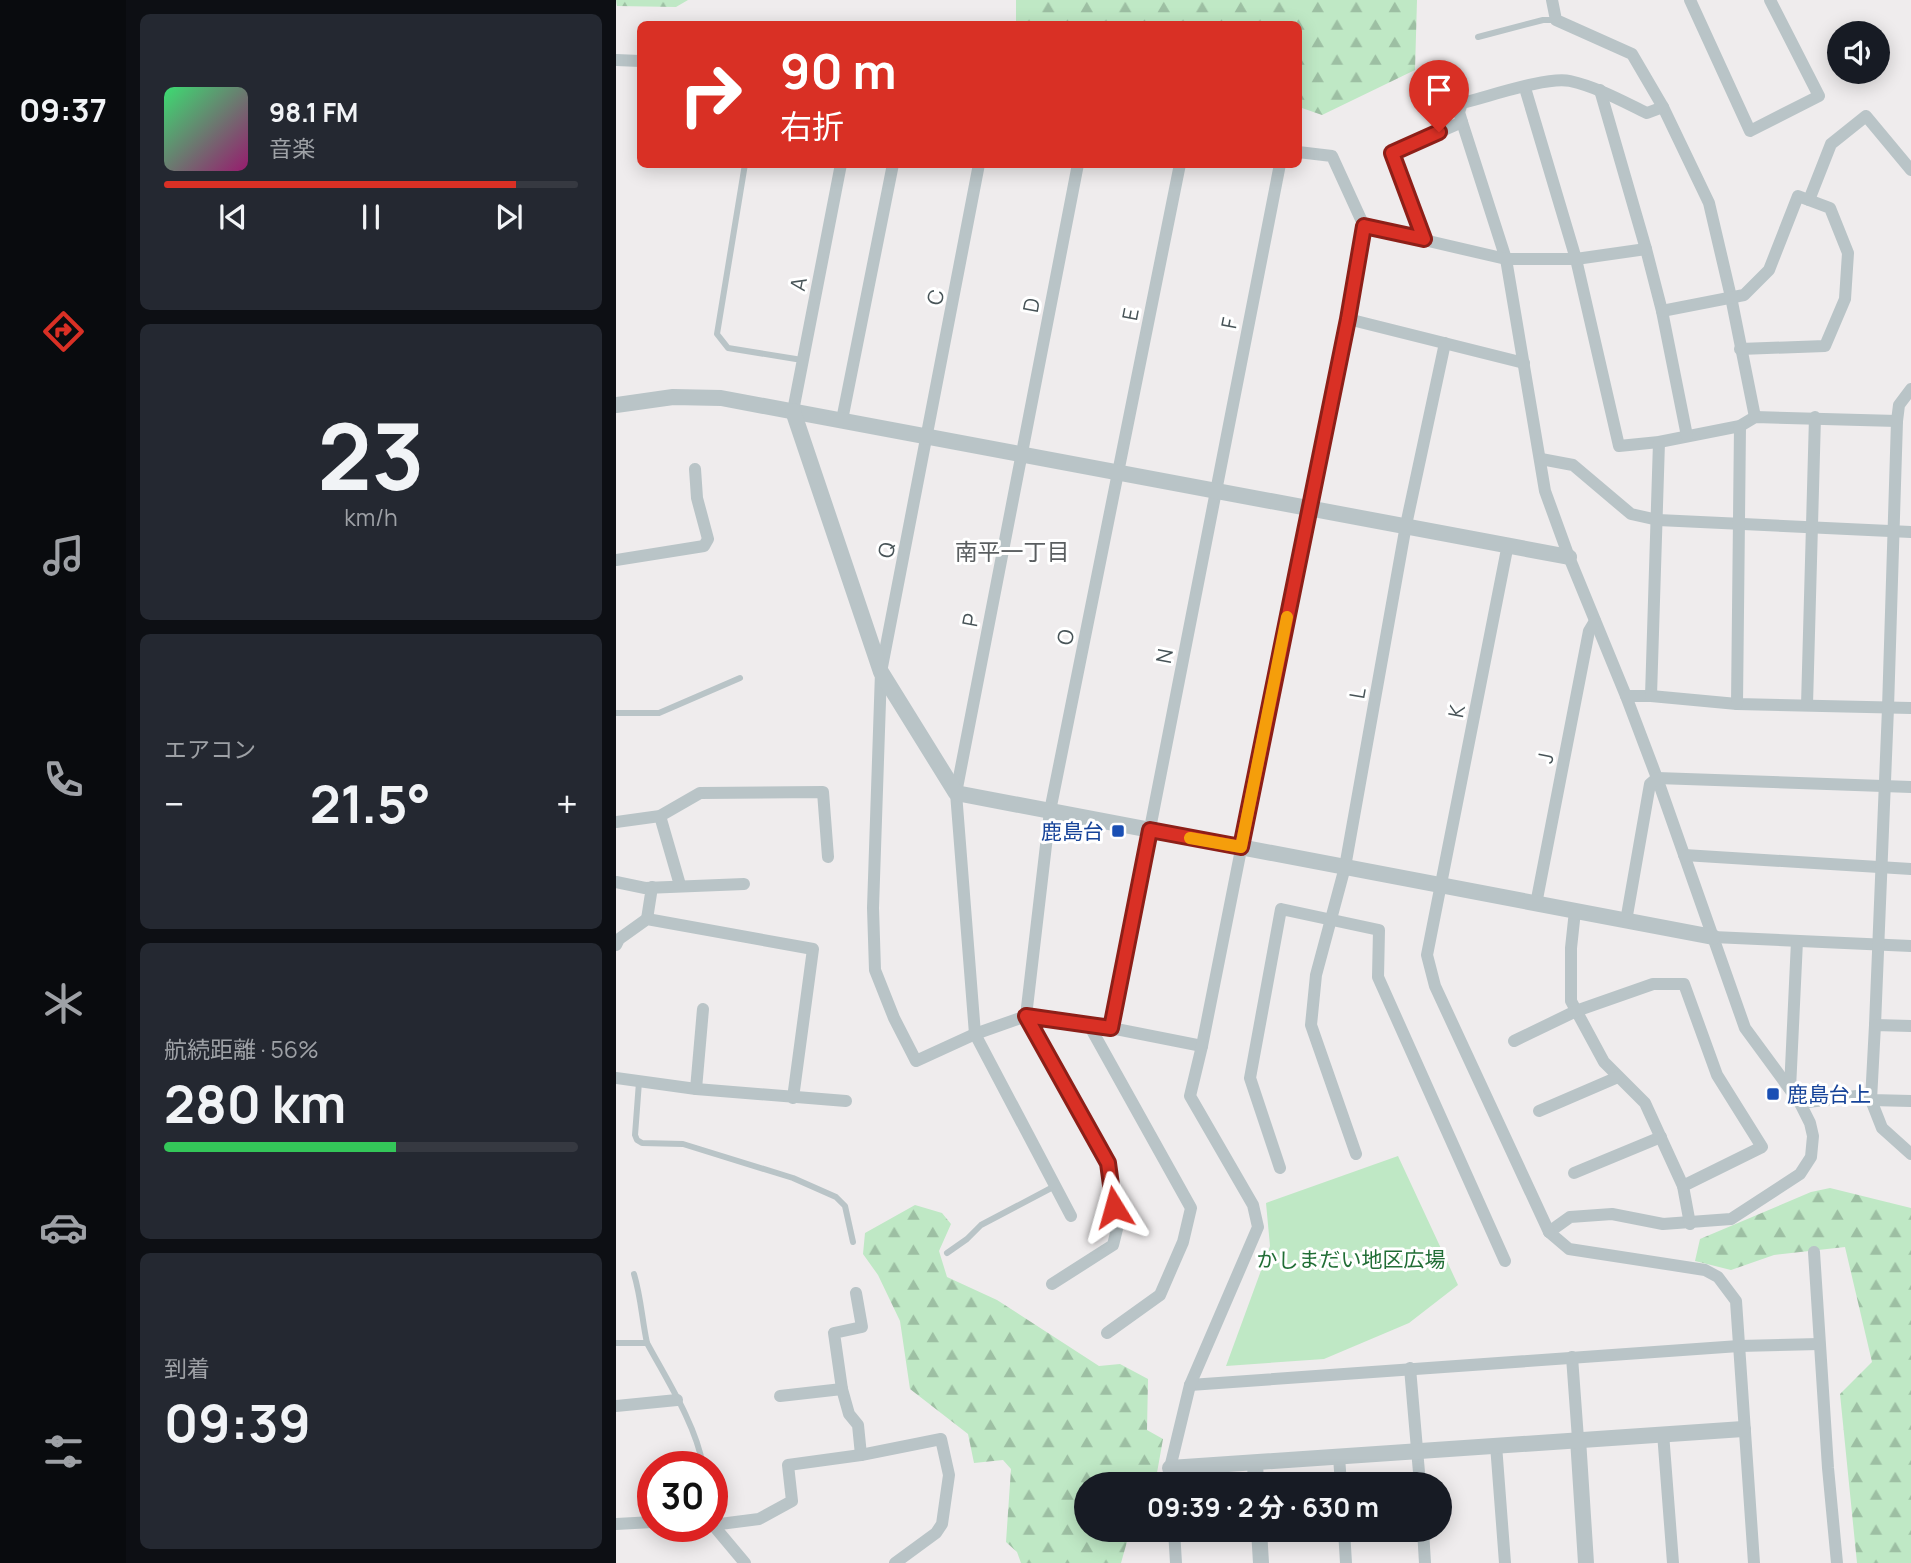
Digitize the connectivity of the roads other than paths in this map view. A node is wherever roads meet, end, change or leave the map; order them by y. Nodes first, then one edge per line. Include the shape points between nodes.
1 (1552, 0) edge
2 (1690, 0) edge
3 (1770, 0) edge
4 (1556, 20) junction
5 (1478, 37) dead end
6 (616, 60) edge
7 (637, 61) edge
8 (1525, 88) junction
9 (1600, 90) junction
10 (1662, 107) junction
11 (1462, 122) junction
12 (1302, 152) edge
13 (744, 168) edge
14 (840, 168) edge
15 (891, 168) edge
16 (978, 168) edge
17 (1077, 168) edge
18 (1179, 168) edge
19 (1279, 168) edge
20 (1911, 170) edge
21 (1809, 200) junction
22 (1364, 226) junction
23 (1424, 239) junction
24 (1646, 249) junction
25 (1576, 258) junction
26 (1506, 259) junction
27 (1731, 297) junction
28 (1662, 310) junction
29 (1348, 319) junction
30 (1445, 343) junction
31 (1740, 349) junction
32 (802, 360) junction
33 (1524, 363) junction
34 (1911, 389) edge
35 (616, 405) edge
36 (793, 411) junction
37 (1755, 417) junction
38 (1815, 417) junction
39 (842, 420) junction
40 (1897, 421) junction
41 (1740, 426) junction
42 (928, 436) junction
43 (1687, 436) junction
44 (1659, 442) junction
45 (1022, 453) junction
46 (1541, 459) junction
47 (695, 469) dead end
48 (1118, 471) junction
49 (1216, 490) junction
50 (1309, 507) junction
51 (1658, 520) junction
52 (1739, 524) junction
53 (1406, 525) junction
54 (1812, 527) junction
55 (1894, 531) junction
56 (1911, 532) edge
57 (1508, 544) junction
58 (1569, 557) junction
59 (616, 560) edge
60 (1595, 621) junction
61 (881, 672) junction
62 (740, 678) dead end
63 (1626, 696) junction
64 (1651, 696) junction
65 (1737, 704) junction
66 (1807, 705) junction
67 (1888, 708) junction
68 (1911, 708) edge
69 (616, 713) edge
70 (1657, 778) junction
71 (1885, 787) junction
72 (1911, 787) edge
73 (956, 793) junction
74 (1050, 811) junction
75 (660, 817) junction
76 (616, 822) edge
77 (1150, 830) junction
78 (1241, 847) junction
79 (1684, 855) junction
80 (828, 857) dead end
81 (1345, 867) junction
82 (1881, 867) junction
83 (1911, 869) edge
84 (616, 882) edge
85 (744, 884) dead end
86 (680, 885) junction
87 (1441, 886) junction
88 (652, 887) junction
89 (1536, 904) junction
90 (1575, 911) junction
91 (1332, 918) junction
92 (646, 919) junction
93 (1626, 921) junction
94 (1713, 937) junction
95 (1797, 941) junction
96 (616, 945) edge
97 (1878, 945) junction
98 (1911, 946) edge
99 (703, 1009) dead end
100 (1576, 1011) junction
101 (1026, 1016) junction
102 (1089, 1025) junction
103 (1875, 1025) junction
104 (1911, 1026) edge
105 (1111, 1028) junction
106 (975, 1034) junction
107 (1514, 1041) dead end
108 (1202, 1046) junction
109 (1618, 1076) junction
110 (616, 1078) edge
111 (639, 1082) junction
112 (695, 1089) junction
113 (1790, 1089) junction
114 (793, 1098) junction
115 (1871, 1100) junction
116 (846, 1101) dead end
117 (1911, 1101) edge
118 (1800, 1102) junction
119 (1539, 1111) dead end
120 (1661, 1137) junction
121 (1356, 1154) dead end
122 (1911, 1154) edge
123 (1280, 1168) dead end
124 (1574, 1173) dead end
125 (1055, 1186) junction
126 (1683, 1186) junction
127 (1071, 1216) dead end
128 (1690, 1224) junction
129 (1549, 1232) junction
130 (853, 1242) dead end
131 (1814, 1252) dead end
132 (947, 1253) dead end
133 (1505, 1261) dead end
134 (635, 1274) dead end
135 (1052, 1284) dead end
136 (856, 1293) dead end
137 (1107, 1333) dead end
138 (616, 1343) edge
139 (647, 1343) junction
140 (1819, 1344) junction
141 (1739, 1346) junction
142 (1572, 1357) junction
143 (1410, 1368) junction
144 (1190, 1385) junction
145 (842, 1389) junction
146 (780, 1396) dead end
147 (677, 1399) junction
148 (616, 1406) edge
149 (1743, 1429) junction
150 (1663, 1433) junction
151 (1578, 1439) junction
152 (1496, 1445) junction
153 (701, 1451) edge
154 (1418, 1451) junction
155 (861, 1455) junction
156 (1339, 1457) junction
157 (1255, 1463) junction
158 (1171, 1472) edge
159 (1196, 1472) edge
160 (1255, 1472) edge
161 (1340, 1472) edge
162 (1419, 1472) edge
163 (728, 1522) edge
164 (637, 1523) edge
165 (616, 1524) edge
166 (728, 1542) edge
167 (1175, 1542) edge
168 (1260, 1542) edge
169 (1345, 1542) edge
170 (1424, 1542) edge
171 (745, 1563) edge
172 (895, 1563) edge
173 (1176, 1563) edge
174 (1261, 1563) edge
175 (1346, 1563) edge
176 (1425, 1563) edge
177 (1505, 1563) edge
178 (1586, 1563) edge
179 (1673, 1563) edge
180 (1754, 1563) edge
181 (1837, 1563) edge

1 - 4 street
2 - 3 street via 1750,131 1819,96
4 - 5 lane
4 - 10 street via 1632,54
6 - 7 street
8 - 9 street via 1568,80
8 - 11 street via 1462,103
8 - 25 street
9 - 10 street via 1647,113
9 - 24 street
10 - 27 street via 1709,203
11 - 23 street via 1392,153
11 - 26 street
12 - 22 street via 1332,156
13 - 32 lane via 716,334 728,348
14 - 32 street, A
15 - 39 street
16 - 42 street, C
17 - 45 street, D
18 - 48 street, E
19 - 49 street, F
20 - 21 street via 1866,116 1831,144
21 - 27 street via 1798,196 1769,270 1744,295
21 - 31 street via 1830,208 1848,253 1845,299 1825,346
22 - 23 street
22 - 29 street
23 - 26 street
24 - 25 street
24 - 28 street
25 - 26 street
25 - 44 street via 1619,446
26 - 33 street
27 - 28 street
27 - 31 street
28 - 43 street
29 - 30 street
29 - 50 street
30 - 33 street
30 - 53 street, L
31 - 37 street
32 - 36 street, A
33 - 46 street
34 - 40 street via 1899,405
35 - 36 street via 688,396
36 - 39 street
36 - 61 street
37 - 38 street
37 - 41 street
38 - 40 street
38 - 54 street
39 - 42 street
40 - 55 street
41 - 43 street
41 - 52 street
42 - 45 street
42 - 61 street, Q
43 - 44 street
44 - 51 street
45 - 48 street
45 - 73 street, P
46 - 51 street via 1573,465 1630,514
46 - 58 street via 1545,491
47 - 59 street via 708,539 704,546
48 - 49 street
48 - 74 street, O
49 - 50 street
49 - 77 street, N
50 - 53 street
50 - 78 street
51 - 52 street
51 - 64 street
52 - 54 street
52 - 65 street
53 - 57 street
53 - 81 street, L
54 - 55 street
54 - 66 street
55 - 56 street
55 - 67 street
57 - 58 street
57 - 87 street, K
58 - 60 street
60 - 63 street
60 - 89 street, J via 1588,631
61 - 73 street
61 - 106 street, Q via 874,970 916,1061
62 - 69 lane via 659,713
63 - 64 street
63 - 70 street
64 - 65 street
65 - 66 street
66 - 67 street
67 - 68 street
67 - 71 street
70 - 71 street
70 - 79 street
70 - 93 street via 1650,784
71 - 72 street
71 - 82 street
73 - 74 street
73 - 106 street, P
74 - 77 street
74 - 101 street, O
75 - 76 street
75 - 80 street via 700,793 823,792
75 - 86 street
77 - 78 street
77 - 105 street, N
78 - 81 street
78 - 108 street
79 - 82 street
79 - 94 street
81 - 87 street
81 - 91 street, L
82 - 83 street
82 - 97 street
84 - 88 street
85 - 86 street
86 - 88 street
87 - 89 street
87 - 129 street, K via 1427,955 1435,986
88 - 92 street
89 - 90 street
90 - 93 street
90 - 100 street via 1571,1001
91 - 121 street, L via 1317,975 1311,1025
91 - 123 street via 1282,909 1250,1078
91 - 133 street via 1379,930 1378,977
92 - 96 street
92 - 114 street via 813,949
93 - 94 street
94 - 95 street
94 - 113 street via 1745,1028
95 - 97 street
95 - 113 street
97 - 98 street
97 - 103 street
99 - 112 street
100 - 107 street
100 - 109 street via 1604,1062
100 - 126 street via 1653,984 1684,984 1717,1075 1762,1147
101 - 102 street
101 - 106 street
101 - 135 street via 1108,1163 1117,1229 1113,1245
102 - 105 street
102 - 137 street via 1191,1208 1183,1242 1160,1295
103 - 104 street
103 - 115 street
105 - 108 street
106 - 125 street
108 - 144 street via 1190,1096 1253,1205 1258,1227
109 - 119 street
109 - 120 street via 1646,1103
110 - 111 street
111 - 112 street
111 - 130 lane via 637,1140 683,1144 793,1178 836,1197 845,1206
112 - 114 street
113 - 118 street
114 - 116 street
115 - 117 street
115 - 118 street via 1865,1094
115 - 122 street via 1882,1128
118 - 128 street via 1812,1136 1811,1157 1800,1174 1731,1219
120 - 124 street
120 - 126 street
125 - 127 street
125 - 132 lane via 981,1225
126 - 128 street
128 - 129 street via 1612,1214 1570,1217
129 - 141 street via 1569,1249 1705,1270 1718,1277 1736,1301
131 - 140 street
134 - 139 lane
136 - 145 street via 862,1326 834,1333
138 - 139 lane
139 - 147 lane
140 - 141 street
140 - 181 street
141 - 142 street
141 - 149 street
142 - 143 street
142 - 151 street
143 - 144 street
143 - 154 street
144 - 158 street
145 - 146 street
145 - 155 street via 849,1414 858,1425
147 - 148 street
147 - 153 lane
149 - 150 street
149 - 180 street
150 - 151 street
150 - 179 street
151 - 152 street
151 - 178 street
152 - 154 street
152 - 177 street
154 - 156 street
154 - 162 street
155 - 163 street via 788,1465 792,1501 759,1519
155 - 172 street via 942,1439 949,1475 942,1524
156 - 157 street
156 - 161 street
157 - 159 street
157 - 160 street
164 - 165 street
166 - 171 street
167 - 173 street
168 - 174 street
169 - 175 street
170 - 176 street

